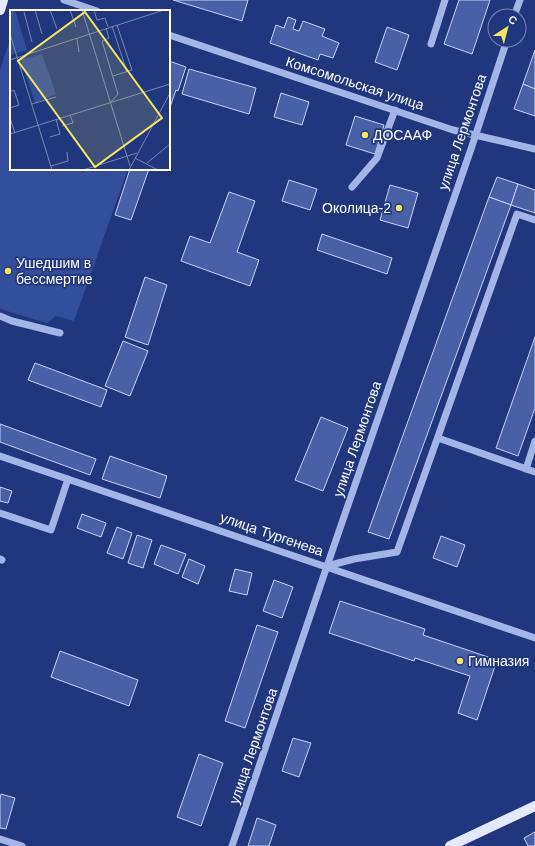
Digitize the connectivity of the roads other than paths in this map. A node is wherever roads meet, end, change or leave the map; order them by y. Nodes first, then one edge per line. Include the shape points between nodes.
1 (3, 0) edge
2 (64, 0) edge
3 (446, 0) edge
4 (0, 10) edge
5 (94, 10) edge
6 (170, 35) edge
7 (431, 44) dead end
8 (504, 48) edge
9 (395, 110) junction
10 (475, 134) junction
11 (535, 148) edge
12 (352, 187) dead end
13 (535, 220) edge
14 (0, 316) edge
15 (60, 333) dead end
16 (438, 438) junction
17 (535, 441) edge
18 (0, 456) edge
19 (526, 469) junction
20 (535, 472) edge
21 (68, 479) junction
22 (0, 513) edge
23 (327, 566) junction
24 (535, 638) edge
25 (535, 806) edge
26 (0, 839) edge
27 (22, 846) edge
28 (232, 846) edge
29 (450, 846) edge

1 - 4 main road
2 - 5 street
3 - 7 street
6 - 9 street, Комсомольская улица
8 - 10 street, улица Лермонтова
9 - 10 street, Комсомольская улица via 453,130
9 - 12 street via 377,158
10 - 11 street, Комсомольская улица
10 - 23 street, улица Лермонтова
13 - 16 street via 517,214
14 - 15 street
16 - 19 street
16 - 23 street via 397,552
17 - 19 street
18 - 21 street, улица Тургенева
19 - 20 street
21 - 22 street via 51,530
21 - 23 street, улица Тургенева
23 - 24 street, улица Тургенева
23 - 28 street, улица Лермонтова
25 - 29 main road
26 - 27 street

